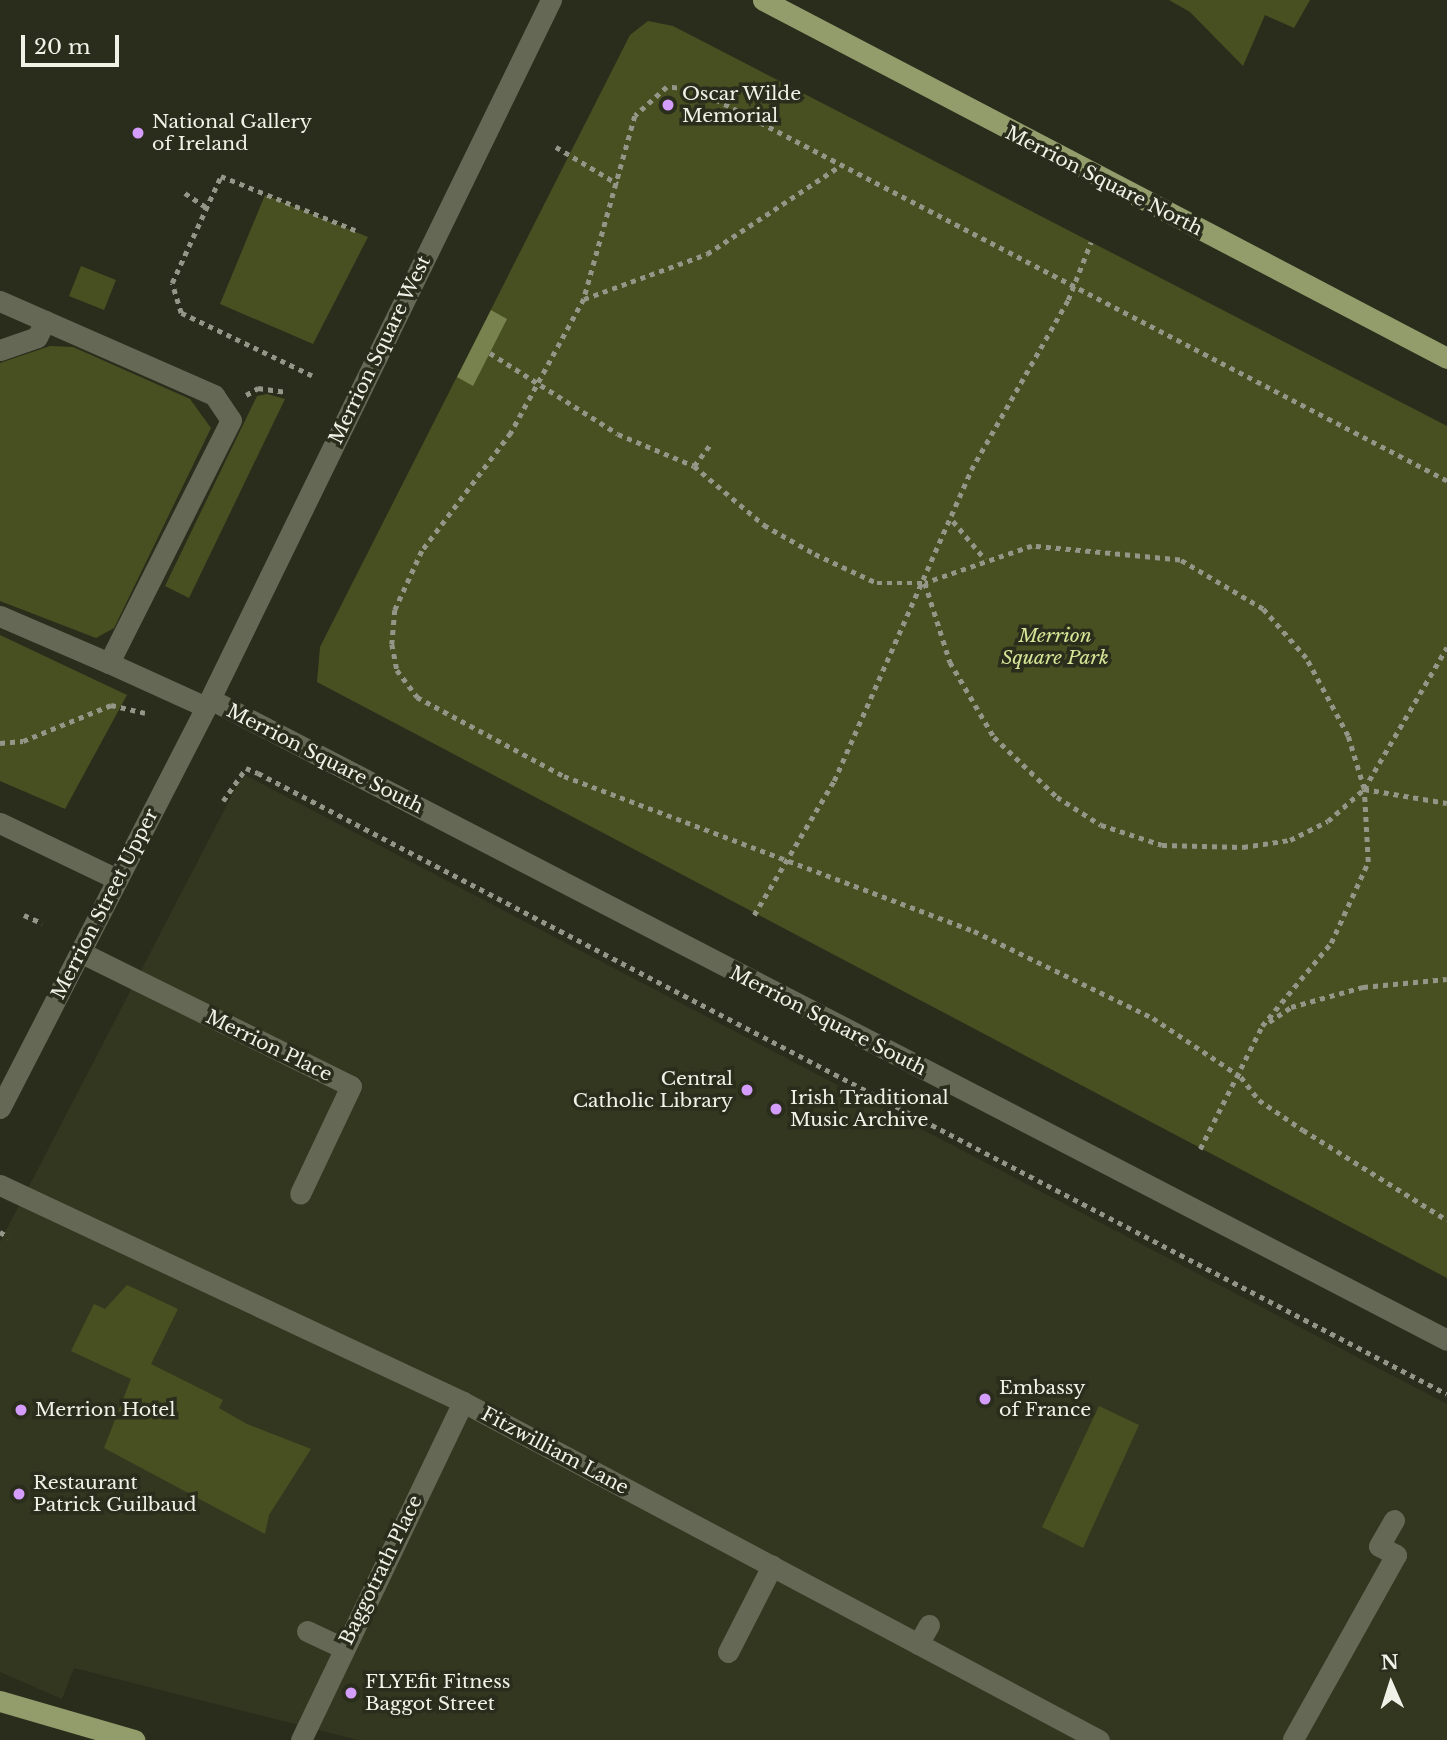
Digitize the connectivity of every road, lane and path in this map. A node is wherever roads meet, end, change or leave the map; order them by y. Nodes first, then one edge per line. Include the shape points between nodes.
1 (551, 0) edge
2 (763, 0) edge
3 (556, 147) dead end
4 (841, 166) junction
5 (618, 184) junction
6 (185, 192) dead end
7 (206, 207) junction
8 (357, 231) dead end
9 (1091, 242) dead end
10 (1072, 284) junction
11 (584, 299) junction
12 (0, 301) edge
13 (46, 321) junction
14 (0, 350) edge
15 (490, 353) dead end
16 (1447, 358) edge
17 (312, 376) dead end
18 (539, 387) junction
19 (285, 392) dead end
20 (228, 407) junction
21 (710, 445) dead end
22 (694, 466) junction
23 (1447, 481) edge
24 (953, 522) junction
25 (985, 559) junction
26 (925, 583) junction
27 (0, 616) edge
28 (1447, 647) edge
29 (109, 663) junction
30 (208, 703) junction
31 (145, 713) dead end
32 (0, 743) edge
33 (1364, 789) junction
34 (223, 801) dead end
35 (1447, 803) edge
36 (0, 823) edge
37 (781, 860) junction
38 (117, 879) junction
39 (24, 915) dead end
40 (754, 915) dead end
41 (42, 923) dead end
42 (80, 952) junction
43 (1447, 979) edge
44 (1262, 1026) junction
45 (1241, 1077) junction
46 (0, 1108) edge
47 (1200, 1149) dead end
48 (0, 1185) edge
49 (300, 1194) dead end
50 (1447, 1220) edge
51 (0, 1232) edge
52 (9, 1237) dead end
53 (1447, 1340) edge
54 (1447, 1394) edge
55 (463, 1402) junction
56 (1394, 1520) dead end
57 (772, 1566) junction
58 (929, 1625) dead end
59 (307, 1631) dead end
60 (918, 1644) junction
61 (344, 1648) junction
62 (728, 1652) dead end
63 (0, 1701) edge
64 (132, 1740) edge
65 (301, 1740) edge
66 (1099, 1740) edge
67 (1293, 1740) edge

1 - 30 street, Merrion Square West
2 - 16 main road, Merrion Square North
3 - 5 path
4 - 5 path via 681,86 654,93 635,116
4 - 10 path
4 - 11 path via 707,254
5 - 11 path
6 - 7 path
7 - 8 path via 221,176
7 - 17 path via 172,282 172,300 181,313
9 - 10 path
10 - 23 path
10 - 24 path via 971,470
11 - 18 path
12 - 13 street
13 - 14 street via 37,337
13 - 20 street via 214,395
15 - 18 path
18 - 22 path via 618,434
18 - 37 path via 422,551 395,610 397,670 417,697 564,776
19 - 20 path via 258,387
20 - 29 street via 227,433
21 - 22 path
22 - 26 path via 764,525 856,575 897,587
24 - 25 path
24 - 26 path
25 - 26 path
25 - 33 path via 1032,546 1180,560 1263,609 1306,659 1348,736
26 - 33 path via 950,662 994,737 1057,797 1101,825 1163,845 1243,847 1290,840 1328,821
26 - 37 path via 834,781
27 - 29 street, Merrion Square South
28 - 33 path
29 - 30 street, Merrion Square South
30 - 38 street, Merrion Street Upper
30 - 53 street, Merrion Square South
31 - 32 path via 111,705 94,708 23,741
33 - 35 path
33 - 44 path via 1368,862 1331,943
34 - 54 path via 246,768 258,773
36 - 38 street
37 - 40 path
37 - 45 path via 1032,957 1153,1018
38 - 42 street, Merrion Street Upper
39 - 41 path
42 - 46 street, Merrion Street Upper
42 - 49 street, Merrion Place via 351,1086
43 - 44 path via 1363,987 1291,1007
44 - 45 path
45 - 47 path
45 - 50 path via 1259,1100
48 - 55 street, Fitzwilliam Lane
51 - 52 path
55 - 57 street, Fitzwilliam Lane
55 - 61 street, Baggotrath Place
56 - 67 street via 1379,1546 1396,1555
57 - 60 street, Fitzwilliam Lane via 818,1584
57 - 62 street
58 - 60 street
59 - 61 street
60 - 66 street, Fitzwilliam Lane
61 - 65 street, Baggotrath Place
63 - 64 main road

